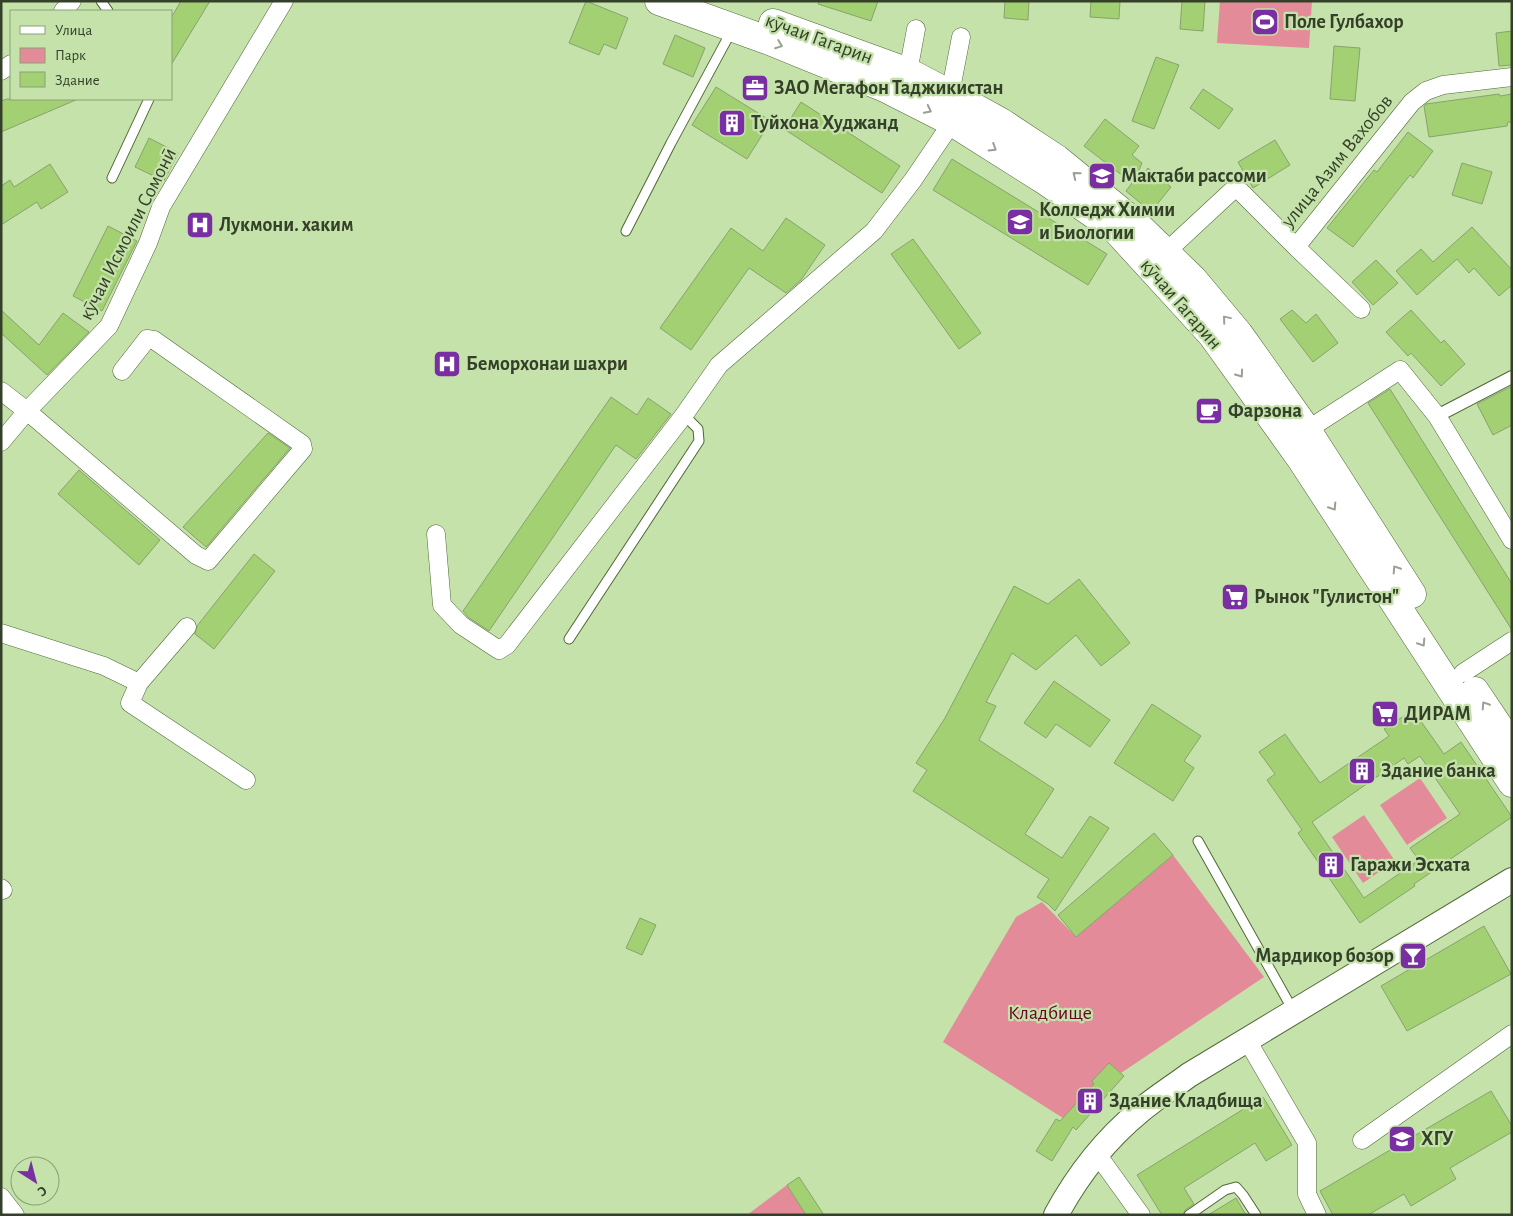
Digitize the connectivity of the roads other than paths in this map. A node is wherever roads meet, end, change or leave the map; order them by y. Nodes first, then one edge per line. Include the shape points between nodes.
1 (284, 1) edge
2 (659, 1) edge
3 (711, 1) edge
4 (733, 28) junction
5 (916, 29) dead end
6 (961, 37) dead end
7 (908, 72) junction
8 (1512, 77) edge
9 (149, 100) edge
10 (956, 106) junction
11 (112, 178) dead end
12 (626, 231) dead end
13 (1296, 247) junction
14 (1166, 252) junction
15 (1361, 309) dead end
16 (122, 371) dead end
17 (1512, 377) edge
18 (1, 391) edge
19 (27, 411) junction
20 (684, 415) junction
21 (1437, 416) junction
22 (1306, 430) junction
23 (1, 442) edge
24 (436, 534) dead end
25 (1512, 540) edge
26 (187, 627) dead end
27 (1, 633) edge
28 (569, 639) dead end
29 (1512, 641) edge
30 (1463, 673) junction
31 (139, 684) junction
32 (1512, 746) edge
33 (246, 780) dead end
34 (1512, 783) edge
35 (1198, 840) dead end
36 (1512, 880) edge
37 (1294, 1012) junction
38 (1512, 1034) edge
39 (1248, 1040) junction
40 (1362, 1140) dead end
41 (1097, 1154) junction
42 (1, 1197) edge
43 (15, 1215) edge
44 (1056, 1215) edge
45 (1141, 1215) edge
46 (1190, 1215) edge
47 (1256, 1215) edge
48 (1316, 1215) edge

1 - 19 street, кӯчаи Исмоили Сомонӣ via 161,208 109,326
2 - 4 highway, кӯчаи Гагарин
3 - 7 highway, кӯчаи Гагарин
4 -> 10 highway, кӯчаи Гагарин via 885,88
4 - 12 lane
5 - 7 street
6 - 10 street
7 - 10 highway, кӯчаи Гагарин
8 - 13 street, улица Азим Вахобов via 1443,85 1426,91 1412,102
9 - 11 lane
14 -> 10 highway, кӯчаи Гагарин via 1057,159 1001,122
10 - 20 street via 913,180 874,231 718,365
10 -> 34 highway, кӯчаи Гагарин via 1047,182 1115,229 1212,336 1301,459
13 - 14 street via 1236,187
13 - 15 street
22 -> 14 highway, кӯчаи Гагарин via 1238,334
16 - 19 street via 147,338 154,340 302,444 303,449 208,561 196,555
17 - 21 street
18 - 19 street
19 - 23 street, кӯчаи Исмоили Сомонӣ
20 - 24 street via 499,650 461,625 442,605
20 - 28 lane via 698,429 699,441
21 - 22 street via 1400,370
21 - 25 street
30 -> 22 highway, кӯчаи Гагарин
26 - 31 street
27 - 31 street via 104,666
29 - 30 street
32 -> 30 highway, кӯчаи Гагарин
31 - 33 street via 130,703
35 - 37 lane
36 - 37 main road
37 - 39 main road
38 - 40 street
39 - 41 main road via 1189,1075 1139,1112
39 - 48 street via 1307,1143 1307,1194
41 - 44 main road
41 - 45 street
42 - 43 street
46 - 47 lane via 1225,1190 1236,1187

